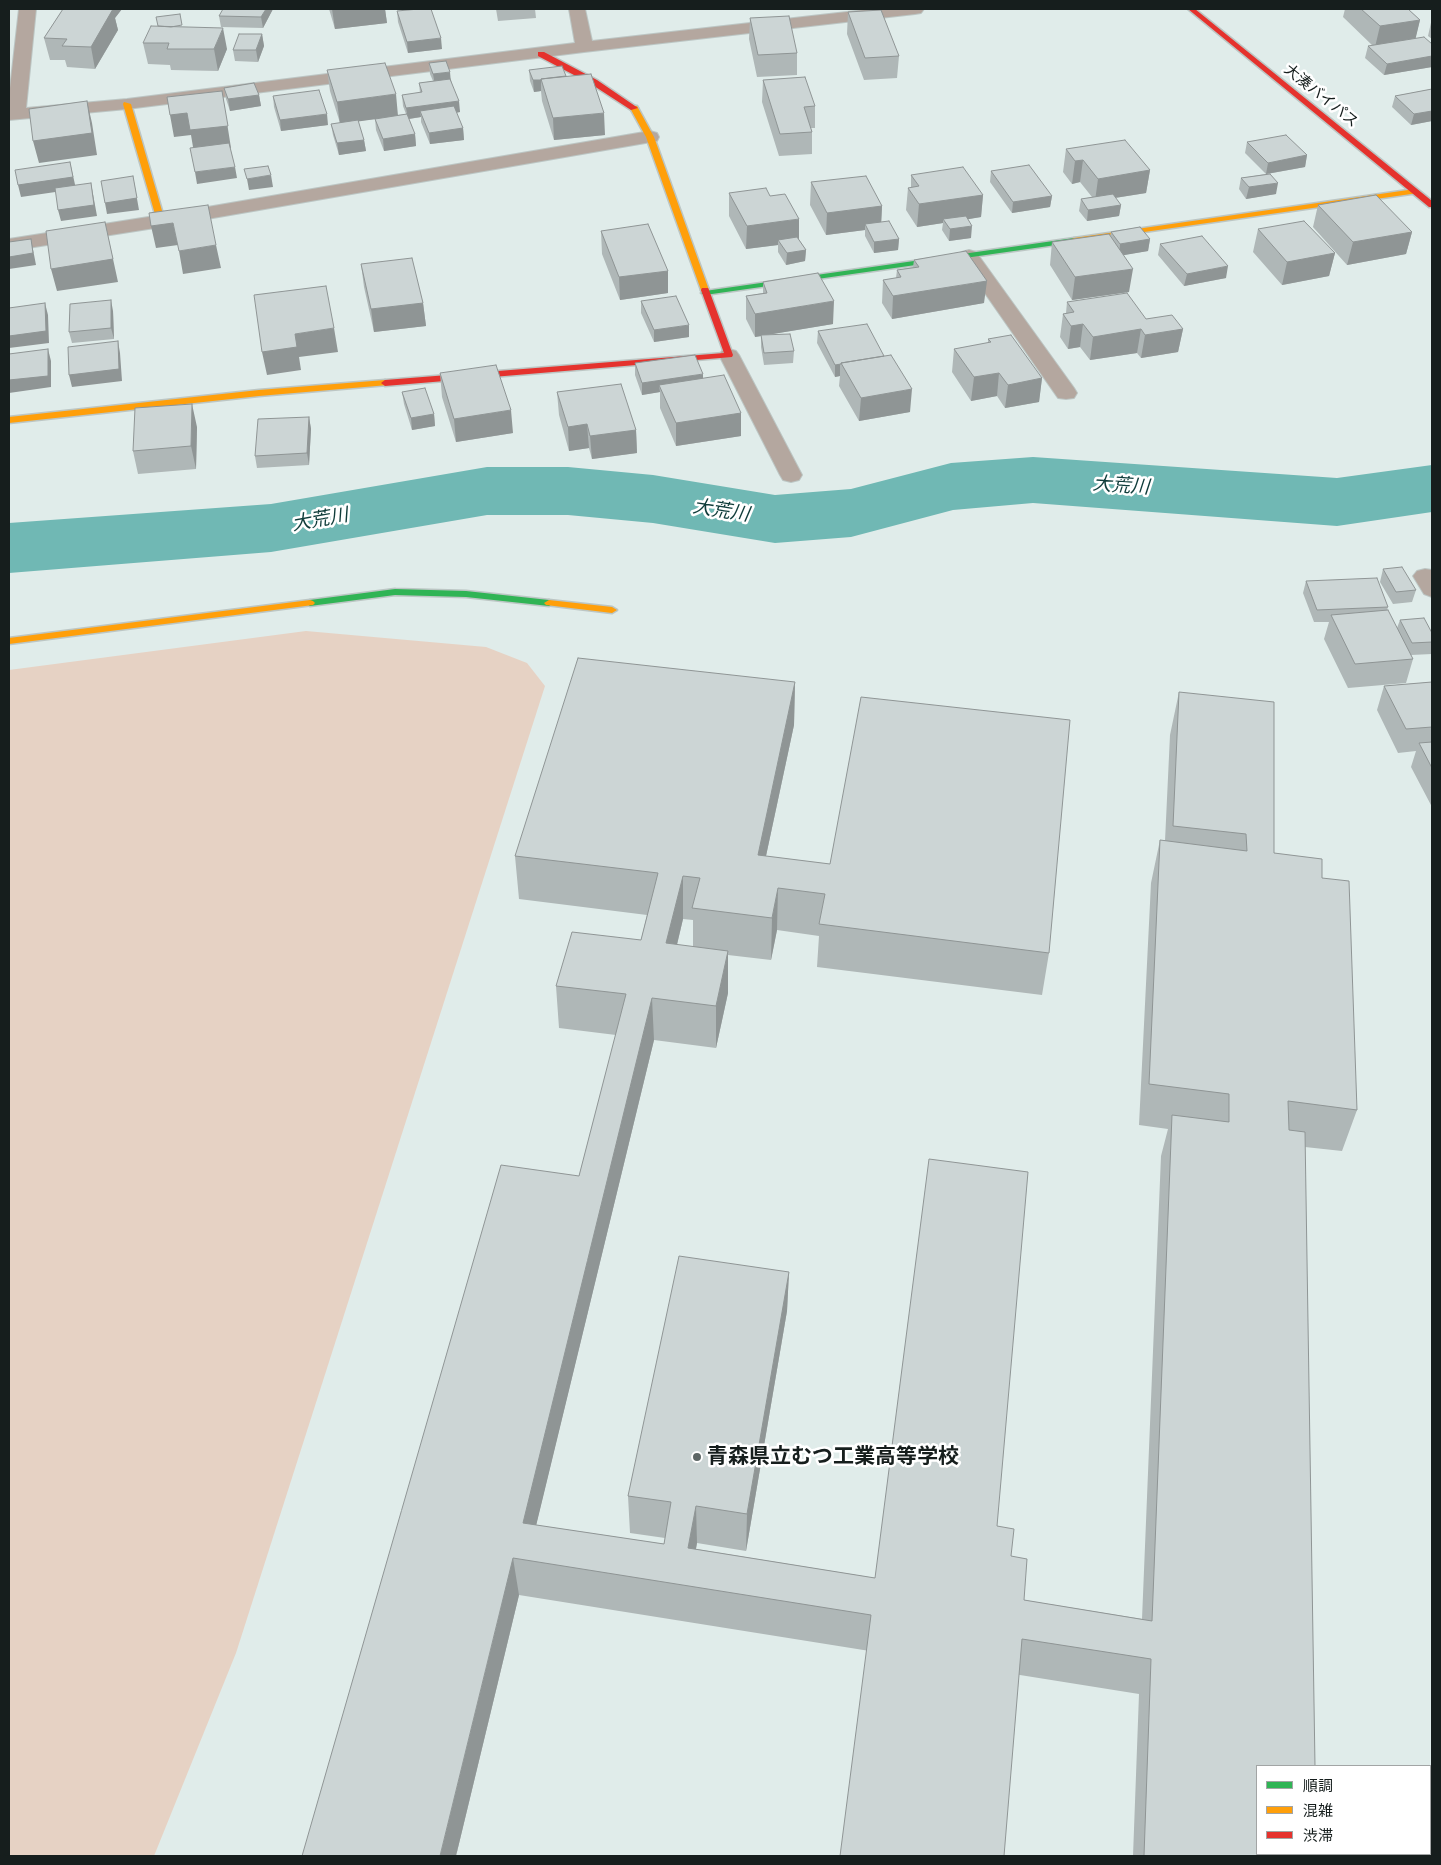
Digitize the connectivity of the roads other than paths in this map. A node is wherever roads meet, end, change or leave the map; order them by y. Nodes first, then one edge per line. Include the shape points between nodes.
1 (27, 9) edge
2 (577, 9) edge
3 (915, 9) edge
4 (1191, 9) edge
5 (584, 47) junction
6 (541, 54) junction
7 (127, 104) junction
8 (12, 115) edge
9 (650, 137) junction
10 (1415, 191) junction
11 (1432, 205) edge
12 (161, 221) junction
13 (9, 244) edge
14 (969, 256) junction
15 (705, 293) junction
16 (729, 355) junction
17 (1066, 393) dead end
18 (9, 420) edge
19 (791, 475) dead end
20 (612, 610) dead end
21 (9, 642) edge

1 - 8 street
2 - 5 street
3 - 5 street
4 - 10 main road, 大湊バイパス
5 - 6 street
6 - 7 street
6 - 9 main road via 634,108
7 - 8 street
7 - 12 main road
9 - 12 street
9 - 15 main road
10 - 11 main road, 大湊バイパス
10 - 14 main road
12 - 13 street
14 - 15 main road
14 - 17 street
15 - 16 main road
16 - 18 main road via 259,393
16 - 19 street
20 - 21 main road via 466,594 395,592

